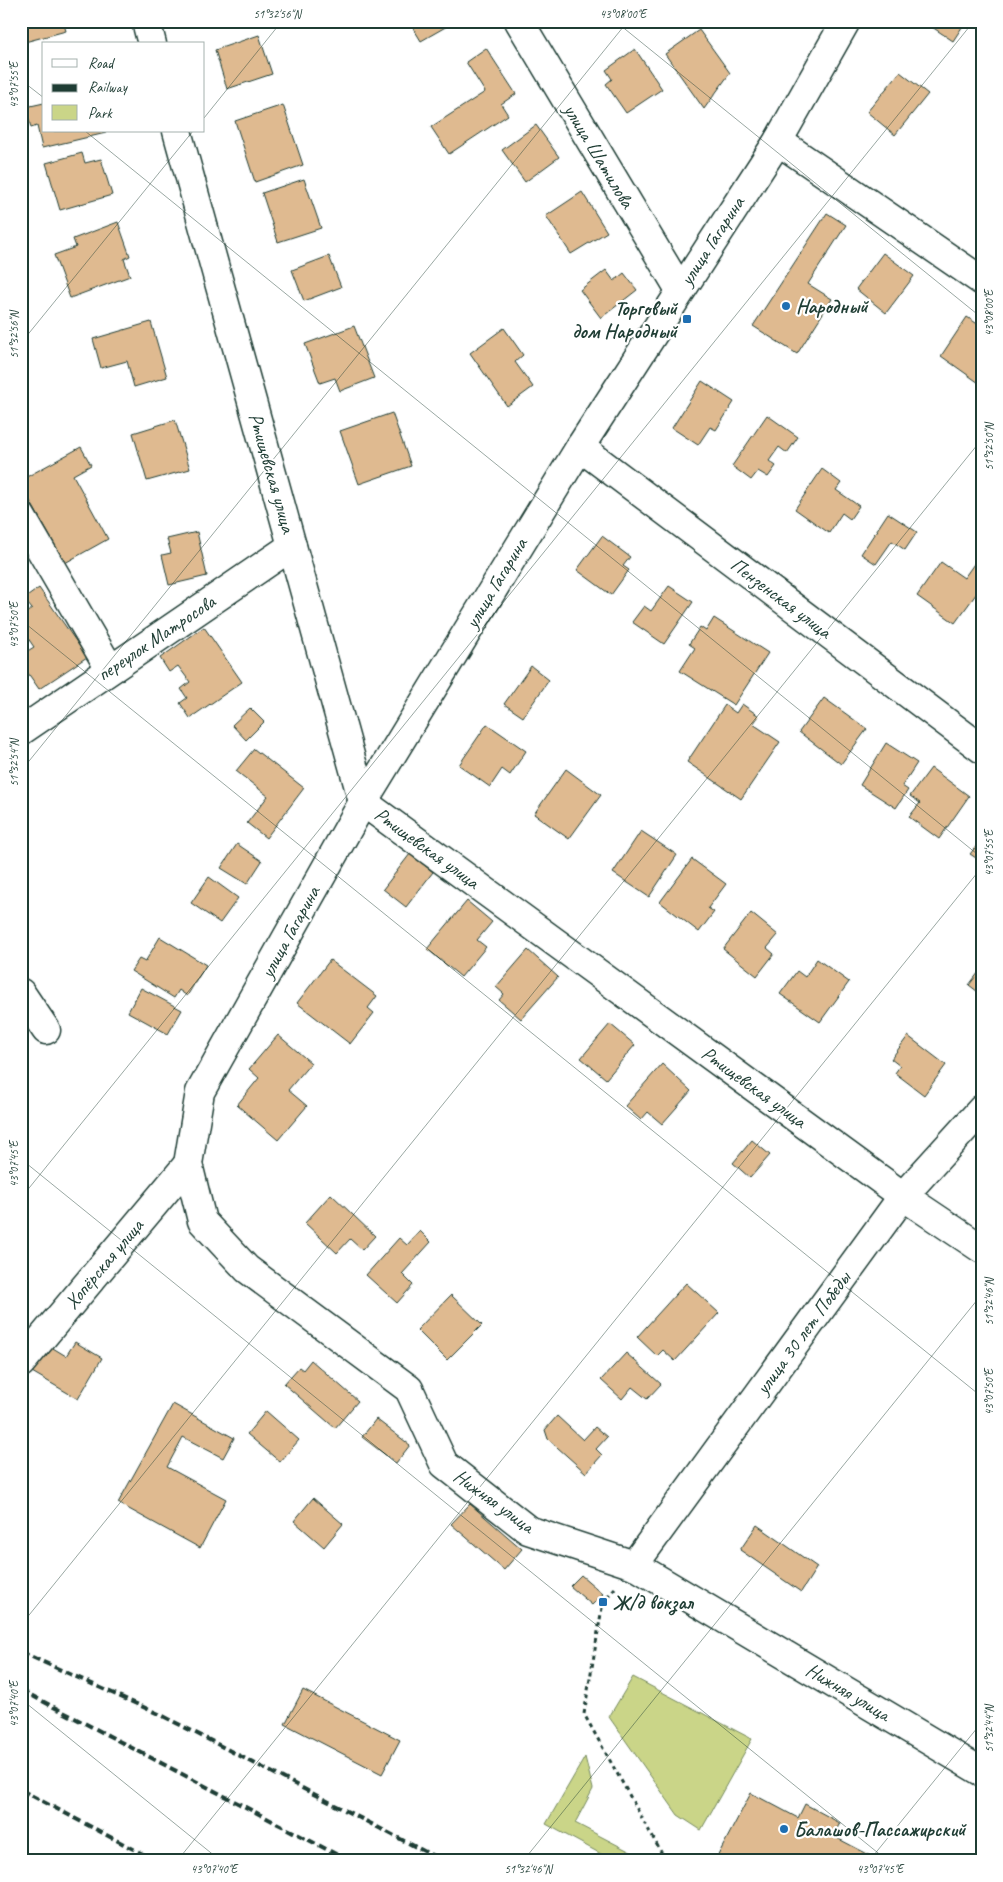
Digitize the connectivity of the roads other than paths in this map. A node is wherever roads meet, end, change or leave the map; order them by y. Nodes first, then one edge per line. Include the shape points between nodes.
1 (146, 21) edge
2 (519, 21) edge
3 (846, 21) edge
4 (151, 42) edge
5 (176, 132) edge
6 (778, 141) junction
7 (982, 282) edge
8 (680, 290) junction
9 (580, 447) junction
10 (21, 516) edge
11 (292, 546) junction
12 (110, 670) junction
13 (21, 731) edge
14 (982, 749) edge
15 (363, 802) junction
16 (21, 993) edge
17 (46, 1030) dead end
18 (982, 1109) edge
19 (188, 1164) junction
20 (903, 1196) junction
21 (982, 1249) edge
22 (21, 1363) edge
23 (634, 1565) junction
24 (982, 1772) edge

1 - 4 street
2 - 8 street, улица Шатилова
3 - 6 street, улица Гагарина
5 - 11 street, Ртищевская улица
6 - 7 street
6 - 8 street, улица Гагарина
8 - 9 street, улица Гагарина
9 - 14 street, Пензенская улица
9 - 15 street, улица Гагарина
10 - 12 street
11 - 12 street, переулок Матросова
11 - 15 street, Ртищевская улица
12 - 13 street, переулок Матросова
15 - 19 street, улица Гагарина via 200,1092
15 - 20 street, Ртищевская улица
16 - 17 street
18 - 20 street, улица 30 лет Победы
19 - 22 street, Хопёрская улица
19 - 23 street, Нижняя улица via 202,1221 247,1269 409,1389 444,1464 528,1530
20 - 21 street, Ртищевская улица
20 - 23 street, улица 30 лет Победы
23 - 24 street, Нижняя улица

